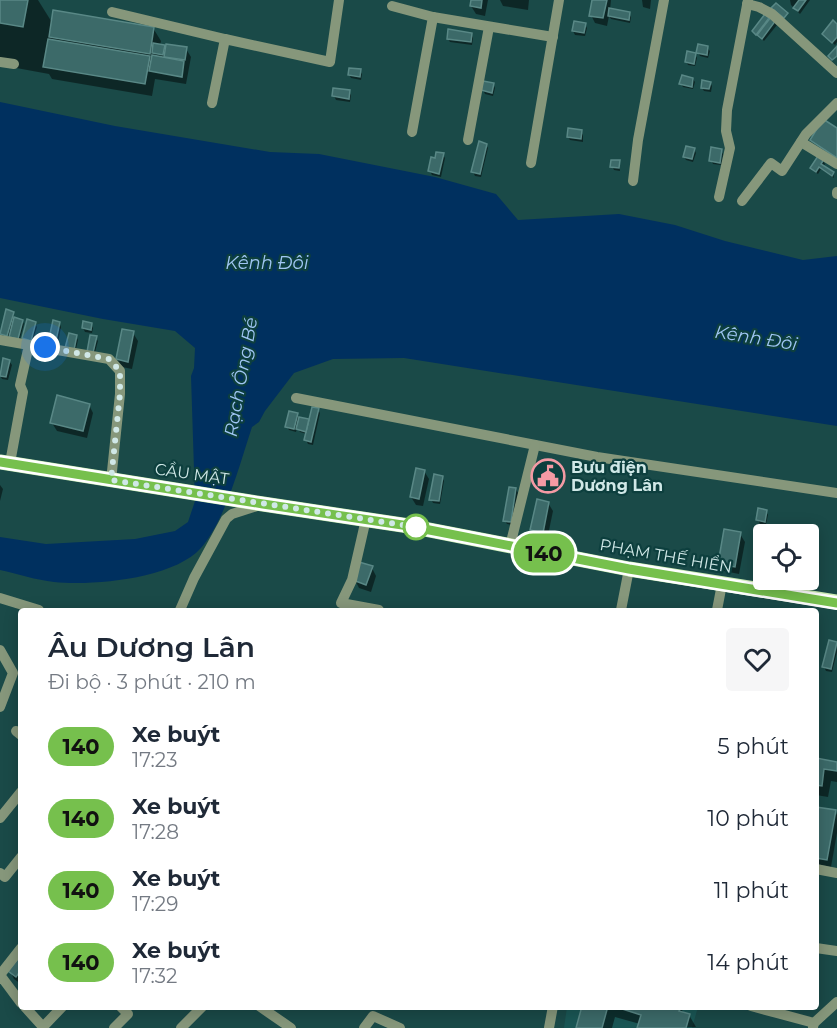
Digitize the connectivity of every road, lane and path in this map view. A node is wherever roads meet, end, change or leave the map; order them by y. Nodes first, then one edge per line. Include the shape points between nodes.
1 (339, 0) edge
2 (559, 0) edge
3 (664, 0) edge
4 (747, 2) edge
5 (392, 6) dead end
6 (112, 12) dead end
7 (434, 17) junction
8 (489, 27) junction
9 (553, 38) junction
10 (225, 39) junction
11 (0, 62) edge
12 (14, 64) dead end
13 (837, 73) edge
14 (212, 103) dead end
15 (837, 103) edge
16 (411, 132) dead end
17 (468, 140) dead end
18 (801, 142) junction
19 (531, 163) dead end
20 (837, 164) edge
21 (633, 181) dead end
22 (719, 197) dead end
23 (742, 201) dead end
24 (0, 340) edge
25 (29, 345) junction
26 (296, 398) dead end
27 (535, 445) junction
28 (5, 463) edge
29 (111, 480) junction
30 (837, 493) edge
31 (241, 500) joint
32 (263, 504) junction
33 (366, 519) junction
34 (510, 546) junction
35 (629, 569) junction
36 (722, 584) junction
37 (0, 598) edge
38 (837, 602) edge
39 (32, 608) edge
40 (181, 608) edge
41 (368, 608) edge
42 (621, 608) edge
43 (717, 608) edge
44 (0, 650) edge
45 (0, 707) edge
46 (18, 796) edge
47 (0, 818) edge
48 (18, 861) edge
49 (819, 870) edge
50 (0, 873) edge
51 (837, 873) edge
52 (819, 948) edge
53 (837, 951) edge
54 (18, 952) edge
55 (0, 975) edge
56 (18, 999) edge
57 (837, 1002) edge
58 (27, 1010) edge
59 (59, 1010) edge
60 (124, 1010) edge
61 (199, 1010) edge
62 (265, 1010) edge
63 (552, 1010) edge
64 (764, 1010) edge
65 (813, 1025) edge
66 (117, 1027) edge
67 (43, 1028) edge
68 (181, 1028) edge
69 (291, 1028) edge
70 (364, 1028) edge
71 (400, 1028) edge
72 (549, 1028) edge

1 - 10 street via 330,62
2 - 9 street
3 - 21 street
4 - 13 street via 772,14
4 - 22 street via 727,110 730,148
5 - 7 street
6 - 10 street
7 - 8 street
7 - 16 street
8 - 9 street
8 - 17 street
9 - 19 street
10 - 14 street
11 - 12 street
15 - 18 street
18 - 20 street
18 - 23 street via 782,171 771,163
24 - 25 street
25 - 28 street via 20,385 23,392
25 - 29 street via 109,359 120,371
26 - 27 street
27 - 30 street
27 - 34 street
28 - 29 main road
29 - 31 main road, CẦU MẬT
31 - 32 main road, PHẠM THẾ HIỂN
32 - 33 main road, PHẠM THẾ HIỂN
32 - 40 street via 226,519
33 - 34 main road, PHẠM THẾ HIỂN
33 - 41 street via 352,580 341,603
34 - 35 main road, PHẠM THẾ HIỂN
35 - 36 main road, PHẠM THẾ HIỂN
35 - 42 street
36 - 38 main road, PHẠM THẾ HIỂN
36 - 43 street
37 - 39 street
44 - 45 street via 13,673
46 - 47 street
48 - 50 street via 5,877
49 - 51 street
52 - 53 street
54 - 55 street
55 - 56 street
57 - 65 street
58 - 67 street
59 - 67 street
60 - 66 street via 128,1014
61 - 68 street
62 - 69 street
63 - 72 street
64 - 65 street
70 - 71 street via 373,1016

